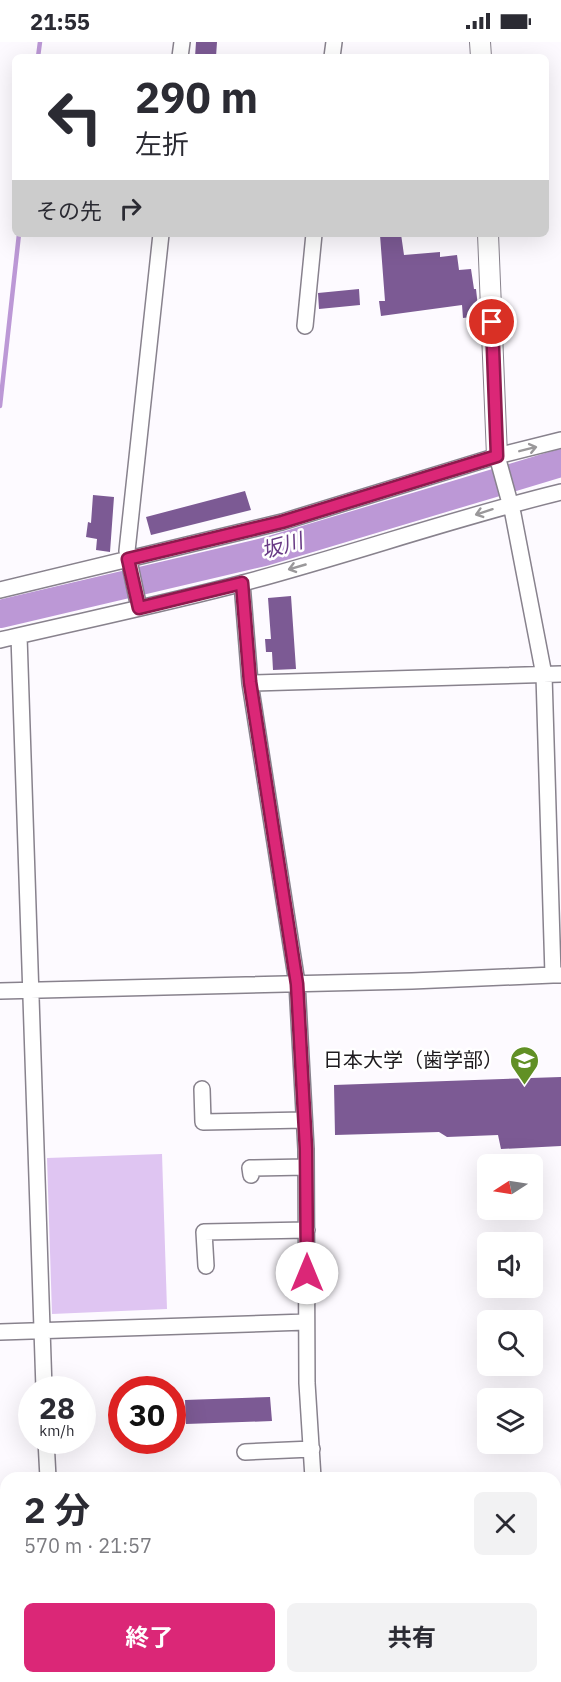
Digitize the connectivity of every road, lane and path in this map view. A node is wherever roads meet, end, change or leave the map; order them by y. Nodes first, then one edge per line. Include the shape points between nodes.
1 (161, 237) edge
2 (314, 237) edge
3 (488, 237) edge
4 (305, 326) dead end
5 (561, 440) edge
6 (498, 460) junction
7 (561, 492) edge
8 (509, 502) junction
9 (128, 562) junction
10 (242, 583) junction
11 (0, 590) edge
12 (138, 605) junction
13 (19, 636) junction
14 (0, 640) edge
15 (561, 674) edge
16 (544, 675) junction
17 (250, 682) junction
18 (556, 862) edge
19 (557, 975) edge
20 (297, 984) junction
21 (32, 990) junction
22 (0, 991) edge
23 (202, 1089) dead end
24 (304, 1120) junction
25 (306, 1167) junction
26 (250, 1175) dead end
27 (307, 1230) junction
28 (206, 1266) dead end
29 (306, 1322) junction
30 (42, 1331) junction
31 (0, 1332) edge
32 (44, 1376) edge
33 (312, 1449) junction
34 (245, 1452) dead end
35 (47, 1454) edge
36 (48, 1472) edge
37 (313, 1472) edge

1 - 9 street
2 - 4 street
3 - 6 street
6 -> 5 street
6 - 8 street
6 - 9 street
7 - 8 street
8 -> 10 street via 426,531
8 - 16 street
9 - 11 street
9 - 12 street
10 - 12 street
10 - 17 street
12 - 13 street
13 - 14 street
13 - 21 street
15 - 16 street
16 - 17 street
16 - 18 street
17 - 20 street
18 - 19 street
19 - 20 street
20 - 21 street
20 - 24 street
21 - 22 street
21 - 30 street
23 - 24 street via 203,1122
24 - 25 street
25 - 26 street via 250,1168
25 - 27 street
27 - 28 street via 204,1232
27 - 29 street
29 - 30 street
29 - 33 street
30 - 31 street
30 - 32 street
33 - 34 street
33 - 37 street
35 - 36 street

